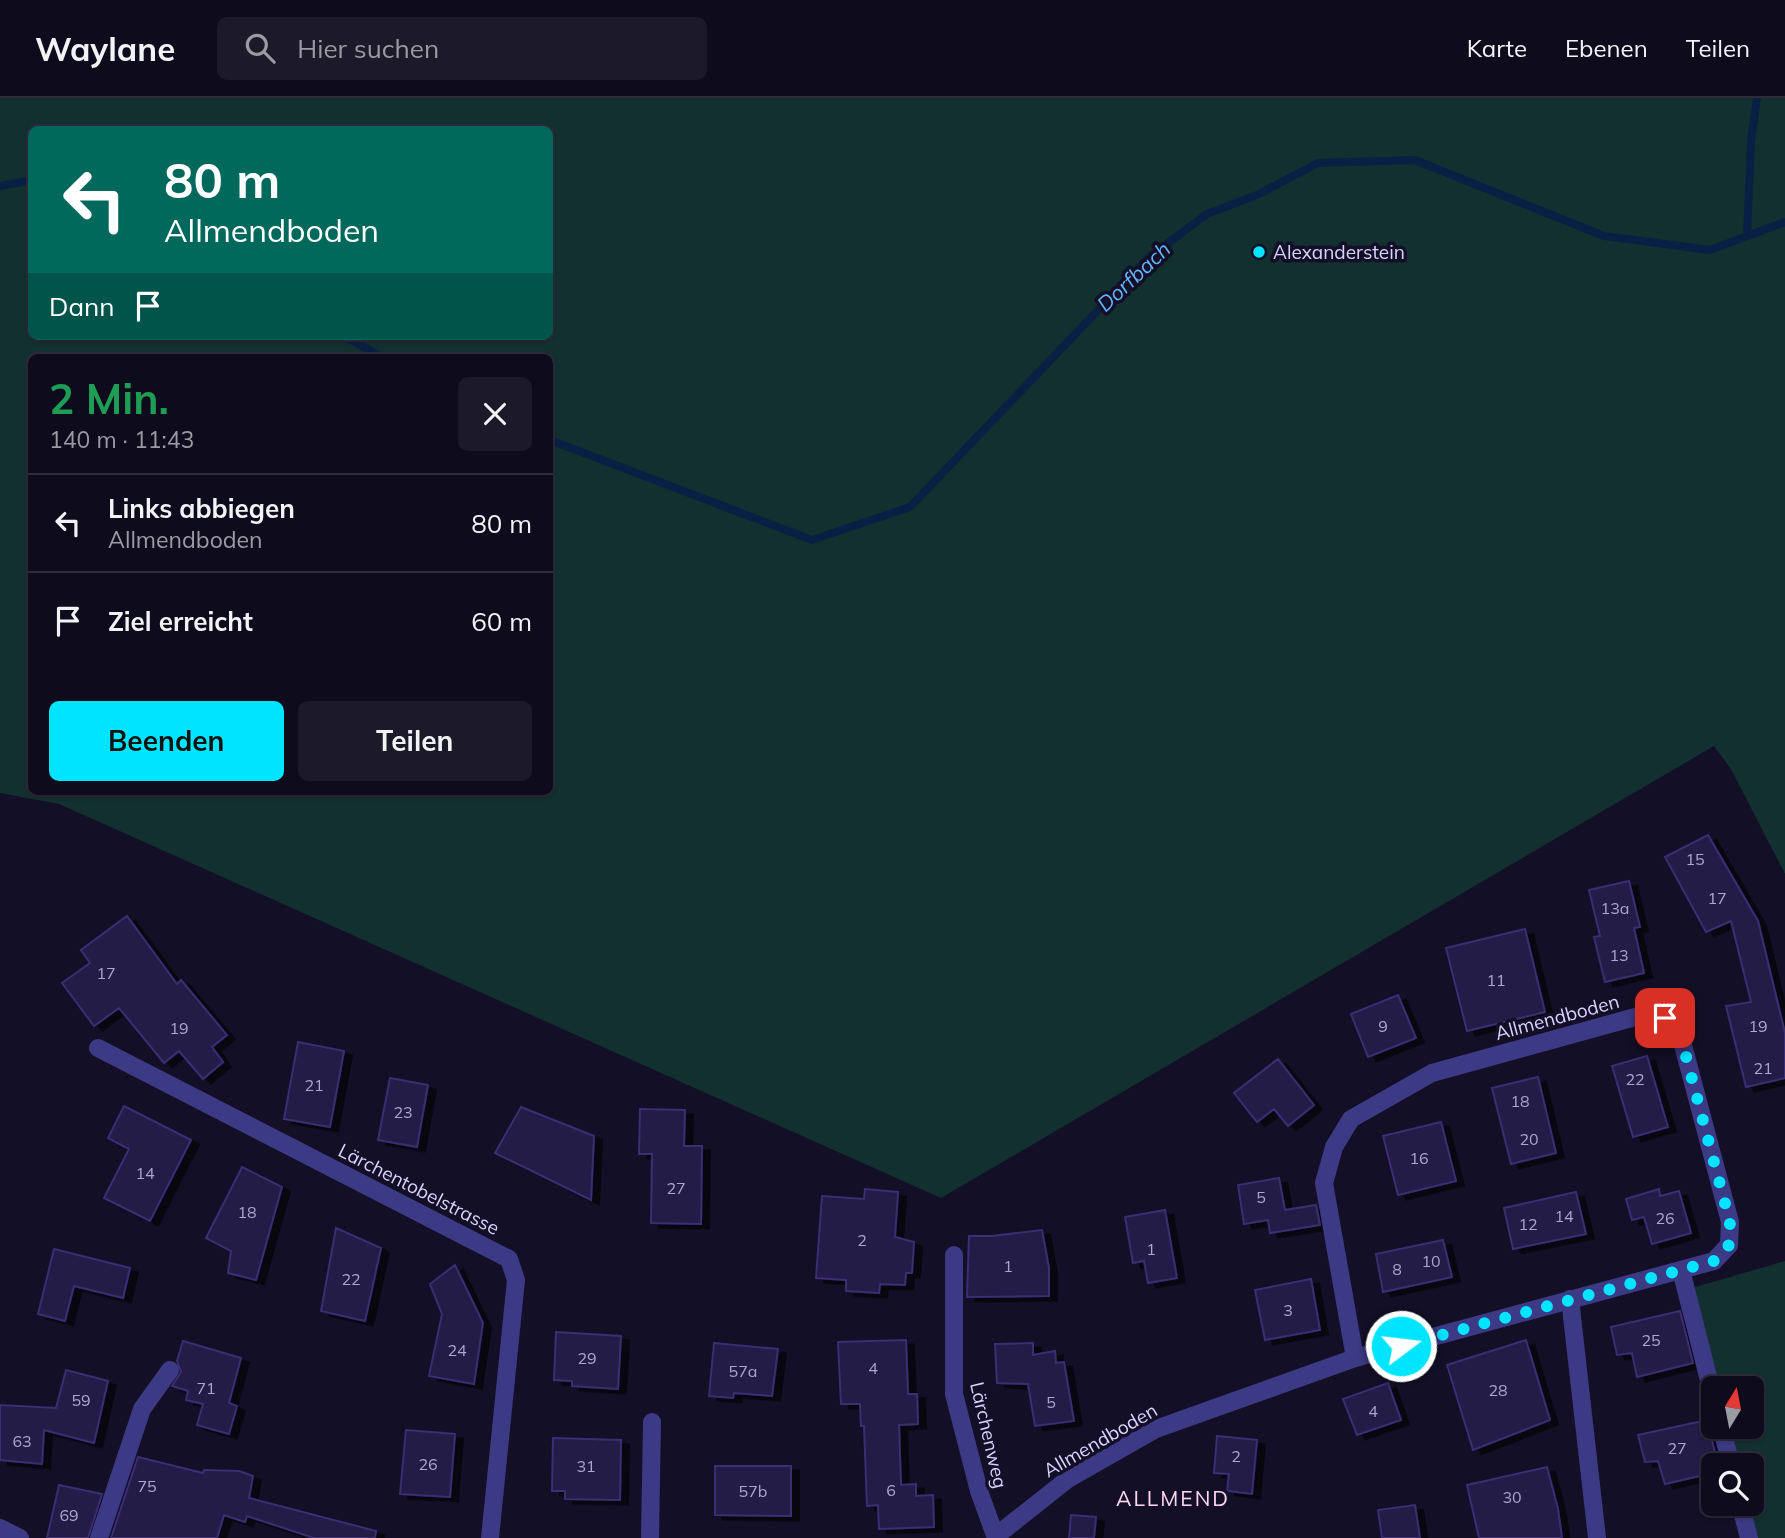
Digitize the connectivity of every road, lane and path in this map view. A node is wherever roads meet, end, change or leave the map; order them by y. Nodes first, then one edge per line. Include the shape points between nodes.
1 (98, 1048) dead end
2 (954, 1255) dead end
3 (1681, 1270) junction
4 (1570, 1299) junction
5 (1355, 1358) junction
6 (170, 1370) dead end
7 (1708, 1376) edge
8 (652, 1422) dead end
9 (1743, 1516) edge
10 (0, 1528) edge
11 (996, 1537) edge
12 (20, 1538) edge
13 (99, 1538) edge
14 (490, 1538) edge
15 (650, 1538) edge
16 (1597, 1538) edge
17 (1749, 1538) edge

1 - 14 street, Lärchentobelstrasse via 509,1259 516,1280
2 - 11 street, Lärchenweg via 954,1394 979,1492
3 - 4 street, Allmendboden
3 - 5 street, Allmendboden via 1714,1261 1729,1245 1730,1222 1679,1030 1665,1018 1646,1014 1432,1073 1351,1119 1334,1147 1324,1183
3 - 7 street
4 - 5 street, Allmendboden
4 - 16 street
5 - 11 street, Allmendboden via 1156,1429 1068,1479
6 - 13 street via 142,1409
8 - 15 street
9 - 17 street
10 - 12 street

